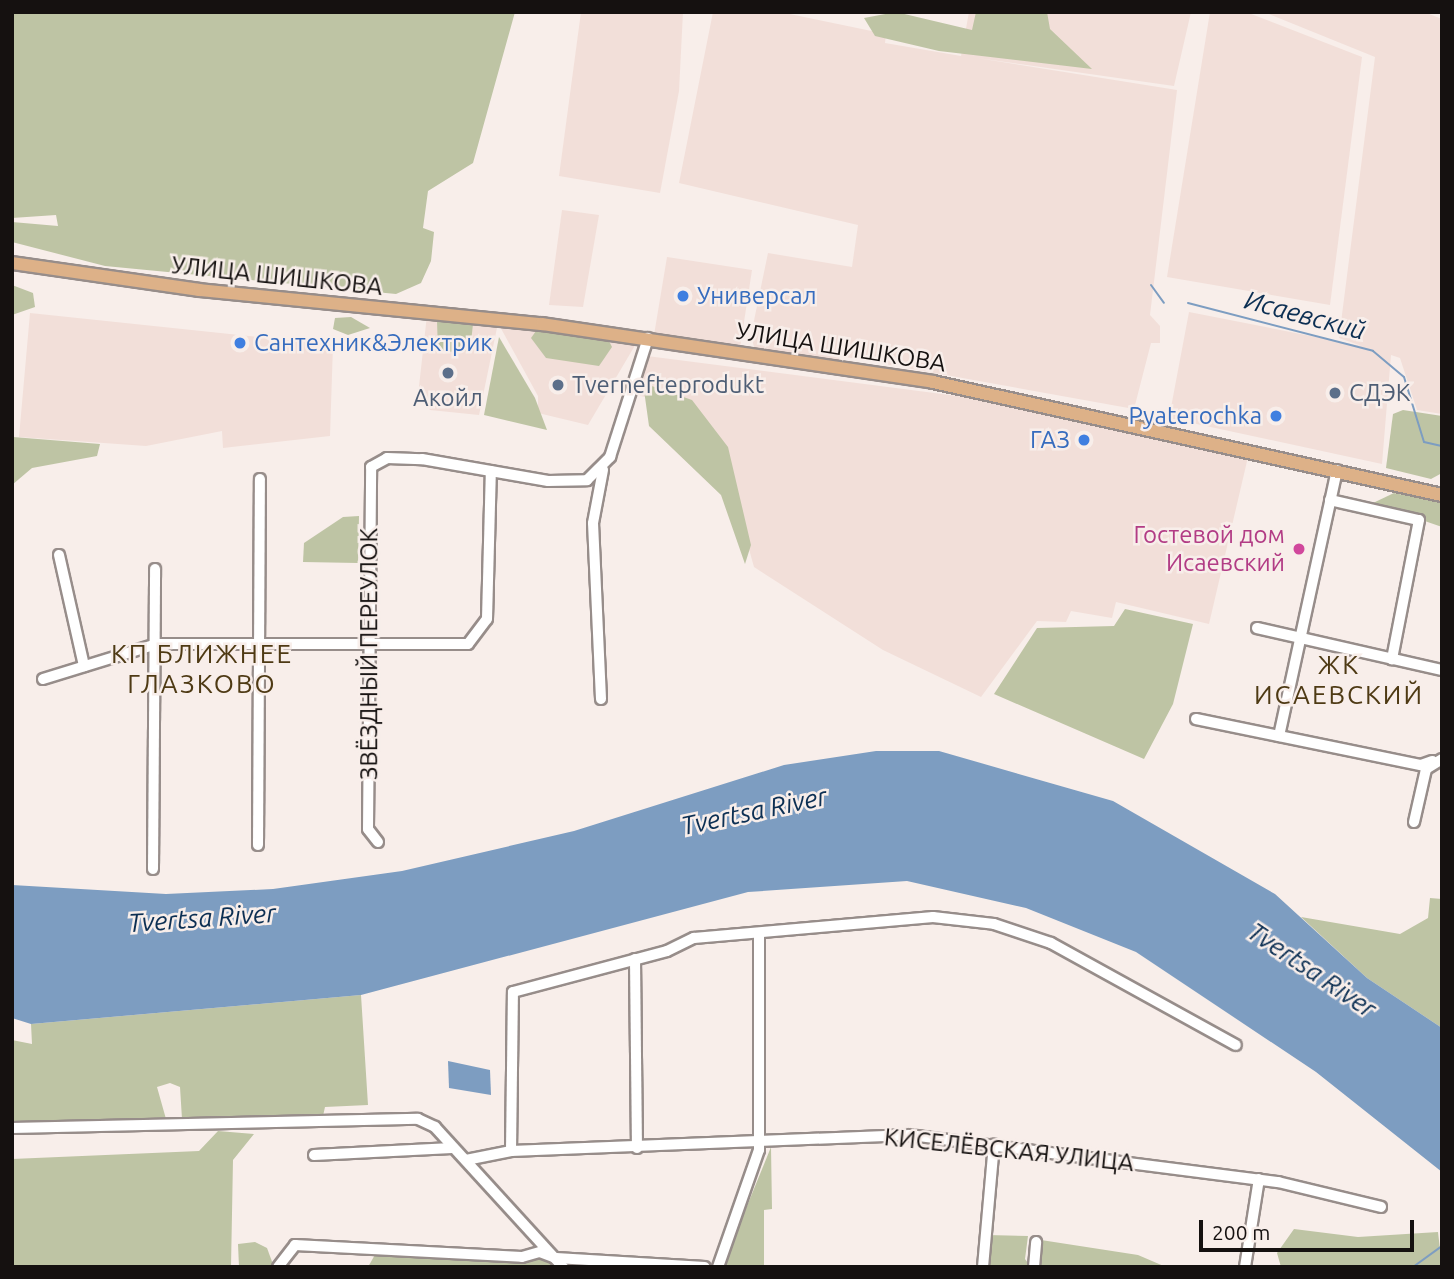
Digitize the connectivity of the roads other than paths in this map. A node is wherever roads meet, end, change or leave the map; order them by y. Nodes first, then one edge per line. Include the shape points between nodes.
1 (15, 264) edge
2 (648, 338) junction
3 (605, 464) junction
4 (1337, 470) junction
5 (491, 471) junction
6 (260, 479) dead end
7 (1442, 495) edge
8 (1330, 500) junction
9 (59, 555) dead end
10 (155, 569) dead end
11 (1257, 628) dead end
12 (1300, 638) junction
13 (153, 644) junction
14 (262, 644) junction
15 (369, 646) junction
16 (1392, 659) junction
17 (84, 666) junction
18 (1442, 670) edge
19 (43, 679) dead end
20 (601, 699) dead end
21 (1196, 719) dead end
22 (1279, 736) junction
23 (1437, 760) edge
24 (1415, 822) dead end
25 (378, 842) dead end
26 (258, 845) dead end
27 (153, 869) dead end
28 (759, 934) junction
29 (635, 959) junction
30 (1236, 1045) dead end
31 (12, 1128) edge
32 (994, 1144) junction
33 (760, 1145) junction
34 (452, 1148) junction
35 (637, 1148) junction
36 (511, 1151) junction
37 (314, 1155) dead end
38 (466, 1160) junction
39 (1259, 1179) junction
40 (1381, 1207) dead end
41 (1037, 1242) dead end
42 (559, 1263) edge
43 (278, 1267) edge
44 (705, 1267) edge
45 (718, 1267) edge
46 (983, 1267) edge
47 (1034, 1267) edge
48 (1245, 1267) edge

1 - 2 main road, УЛИЦА ШИШКОВА via 199,290
2 - 3 street
2 - 4 main road, УЛИЦА ШИШКОВА via 1029,399
3 - 5 street via 572,482
3 - 20 street via 593,523
4 - 7 main road, УЛИЦА ШИШКОВА
4 - 8 street
5 - 15 street via 487,619 477,638 457,648
5 - 15 street, ЗВЁЗДНЫЙ ПЕРЕУЛОК via 422,459 373,464
6 - 14 street
8 - 12 street
8 - 16 street via 1419,520
9 - 17 street
10 - 13 street
11 - 12 street
12 - 16 street
12 - 22 street
13 - 14 street
13 - 17 street
13 - 27 street
14 - 15 street
14 - 26 street
15 - 25 street, ЗВЁЗДНЫЙ ПЕРЕУЛОК via 368,830
16 - 18 street
17 - 19 street
21 - 22 street
22 - 23 street via 1421,765
23 - 24 street
28 - 29 street via 694,938
28 - 30 street via 933,916 994,924 1051,943
28 - 33 street
29 - 35 street
29 - 36 street via 513,992
31 - 34 street via 418,1119
32 - 33 street, КИСЕЛЁВСКАЯ УЛИЦА via 887,1134
32 - 39 street, КИСЕЛЁВСКАЯ УЛИЦА
32 - 46 street
33 - 35 street, КИСЕЛЁВСКАЯ УЛИЦА
33 - 45 street
34 - 37 street
34 - 38 street
35 - 36 street, КИСЕЛЁВСКАЯ УЛИЦА
36 - 38 street, КИСЕЛЁВСКАЯ УЛИЦА
38 - 42 street
39 - 40 street, КИСЕЛЁВСКАЯ УЛИЦА
39 - 48 street
41 - 47 street
42 - 43 street via 540,1252 522,1257 295,1245
42 - 44 street

